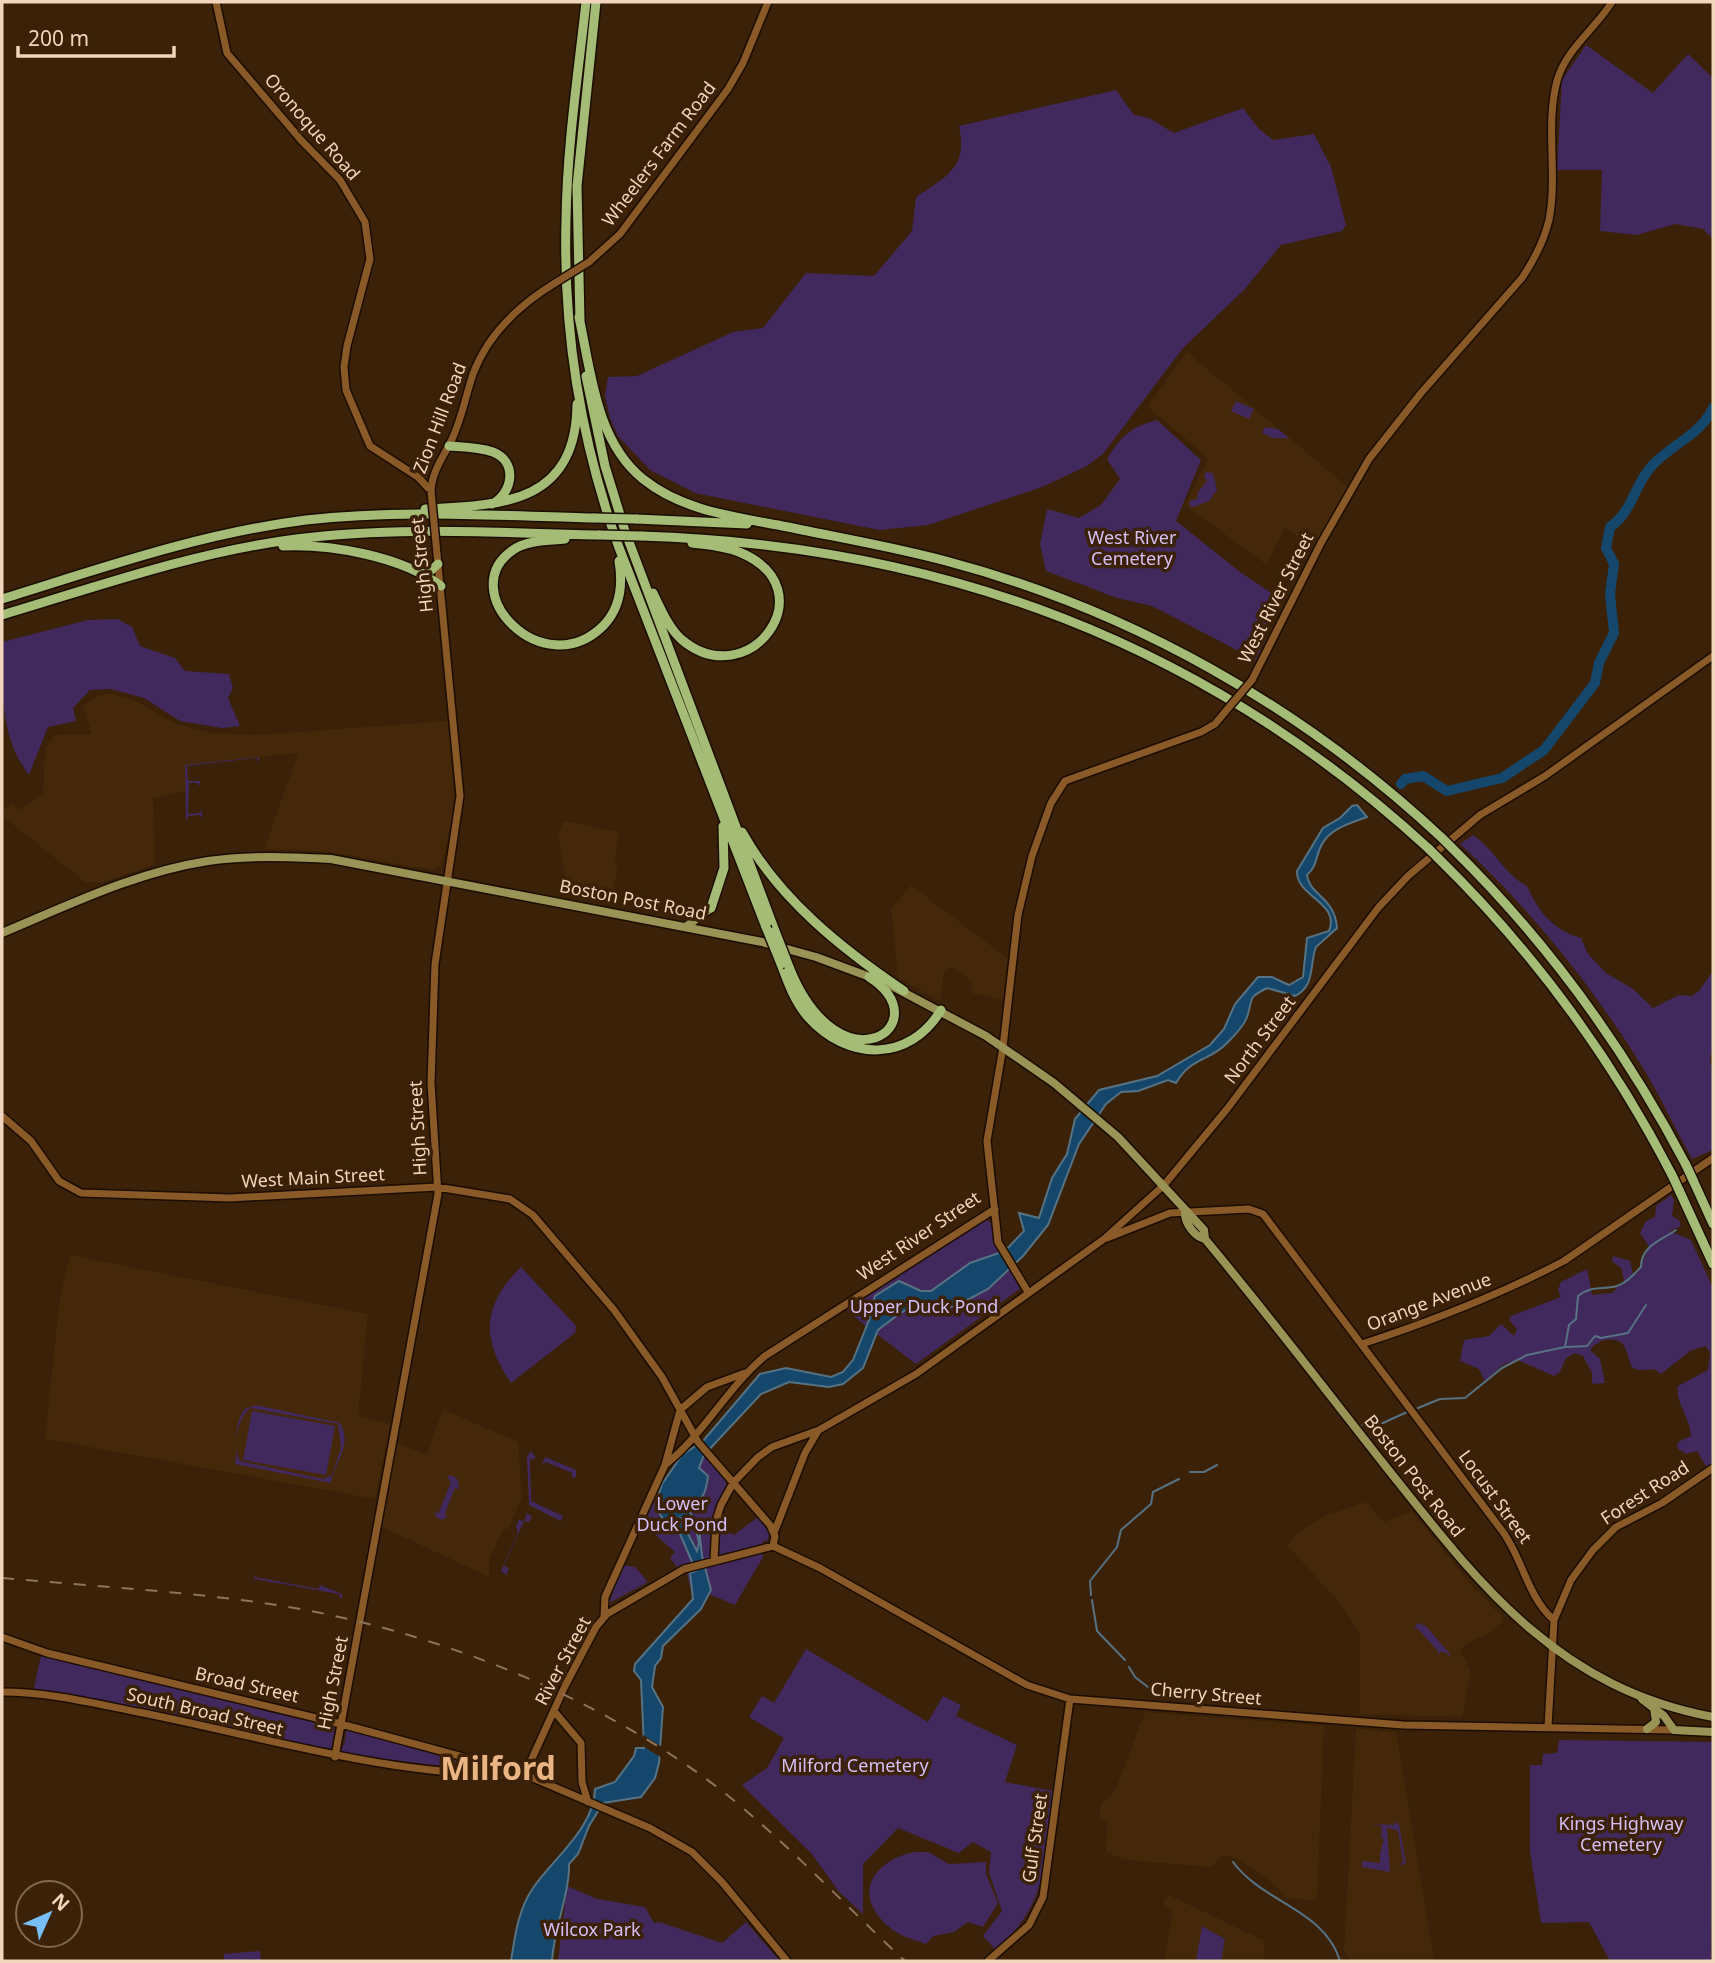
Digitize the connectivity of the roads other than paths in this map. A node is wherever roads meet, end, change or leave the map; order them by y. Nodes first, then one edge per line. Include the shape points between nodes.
1 (216, 2) edge
2 (586, 2) edge
3 (596, 2) edge
4 (768, 2) edge
5 (1612, 2) edge
6 (579, 317) junction
7 (481, 356) joint
8 (575, 371) junction
9 (449, 446) junction
10 (431, 491) junction
11 (490, 505) junction
12 (362, 516) junction
13 (612, 528) junction
14 (625, 531) junction
15 (818, 533) junction
16 (600, 535) junction
17 (641, 536) junction
18 (240, 548) junction
19 (438, 565) junction
20 (415, 572) junction
21 (440, 586) junction
22 (2, 598) edge
23 (2, 615) edge
24 (1713, 656) edge
25 (717, 789) junction
26 (446, 881) junction
27 (711, 908) joint
28 (687, 926) junction
29 (2, 933) edge
30 (785, 966) junction
31 (869, 977) junction
32 (904, 991) junction
33 (941, 1010) junction
34 (1003, 1047) junction
35 (2, 1116) edge
36 (1713, 1158) edge
37 (1164, 1185) junction
38 (437, 1187) junction
39 (995, 1209) junction
40 (1185, 1213) junction
41 (1713, 1224) edge
42 (1104, 1239) junction
43 (1713, 1264) edge
44 (1028, 1292) junction
45 (1362, 1344) junction
46 (745, 1373) junction
47 (680, 1410) junction
48 (819, 1430) junction
49 (697, 1440) junction
50 (665, 1465) junction
51 (1713, 1468) edge
52 (733, 1483) junction
53 (774, 1532) junction
54 (773, 1546) junction
55 (710, 1562) junction
56 (604, 1617) junction
57 (1554, 1620) junction
58 (2, 1637) edge
59 (1552, 1648) junction
60 (2, 1692) edge
61 (1633, 1694) junction
62 (1070, 1699) junction
63 (1654, 1708) junction
64 (554, 1711) junction
65 (1713, 1717) edge
66 (341, 1724) junction
67 (1548, 1727) junction
68 (1647, 1729) junction
69 (1674, 1730) junction
70 (1711, 1731) edge
71 (335, 1757) junction
72 (489, 1762) junction
73 (485, 1773) junction
74 (525, 1774) junction
75 (582, 1782) junction
76 (555, 1787) junction
77 (589, 1803) junction
78 (787, 1961) edge
79 (989, 1961) edge

1 - 10 main road, Oronoque Road via 227,52 340,180 365,222 370,259 347,346 345,390 370,446 418,477
2 - 8 highway via 566,220
3 - 6 highway via 577,186
4 - 7 main road, Wheelers Farm Road, bridge via 728,89 620,234 589,262 514,313
5 - 34 main road, West River Street, bridge via 1567,59 1558,79 1549,217 1535,257 1369,459 1252,680 1215,724 1065,781 1056,794 1021,898
6 - 14 highway via 596,429
6 - 15 highway via 603,418 619,453 635,472 665,494 698,508
7 - 9 main road, Zion Hill Road
8 - 11 highway via 575,428 562,463 527,495
8 - 13 highway
9 - 10 main road, Zion Hill Road via 436,469
9 - 11 highway via 493,452 507,465 508,488
10 - 19 main road, High Street, bridge
11 - 12 highway
12 - 15 highway, bridge via 636,519 734,523
12 - 22 highway via 211,537
13 - 16 highway via 621,589 614,611 603,625 587,638 560,645 534,641 512,627 495,592 498,571 509,554 534,543
13 - 25 highway
14 - 17 highway via 665,617 688,644 711,654 735,653 770,632 779,616 778,594 751,558 729,548
14 - 25 highway
15 - 41 highway, bridge via 983,571 1158,641 1241,686 1379,783 1442,838 1509,907 1576,988 1634,1074 1686,1165
16 - 17 highway, bridge
16 - 18 highway via 372,532
17 - 43 highway, bridge via 760,543 855,557 967,584 1058,616 1155,659 1256,715 1350,782 1429,849 1515,939 1623,1087 1672,1175
18 - 20 highway via 330,546
18 - 23 highway via 166,565
19 - 20 highway via 428,573
19 - 21 main road, High Street
20 - 21 highway
21 - 26 main road, High Street via 460,796
24 - 37 main road, North Street via 1545,776 1480,815 1408,876 1378,908
25 - 27 highway via 725,852
25 - 30 highway, bridge
25 - 32 highway via 776,880 831,937
26 - 28 main road, Boston Post Road
26 - 29 main road, Boston Post Road via 331,859 275,856 209,861 148,875
26 - 38 main road, High Street via 433,1014 432,1124
27 - 28 main road
28 - 31 main road, Boston Post Road via 798,951
30 - 31 highway via 815,1014 838,1032 865,1041 887,1031 895,1014 891,996
30 - 33 highway via 797,1002 808,1017 830,1035 856,1047 889,1050 906,1044 928,1029
31 - 32 main road, Boston Post Road
32 - 33 main road, Boston Post Road
33 - 34 main road, Boston Post Road
34 - 37 main road, Boston Post Road via 1082,1105
34 - 39 main road, West River Street via 987,1141
35 - 38 main road, West Main Street via 32,1141 59,1181 81,1193 220,1199
36 - 45 main road, Orange Avenue via 1542,1273 1432,1321
37 - 40 main road, Boston Post Road
37 - 42 main road, North Street
38 - 47 main road, West Main Street via 510,1199 533,1215 623,1322
38 - 66 main road, High Street
39 - 44 main road via 1002,1248
39 - 46 main road, West River Street via 779,1346
40 - 42 main road, Orange Avenue via 1155,1217
40 - 45 main road, Orange Avenue via 1261,1212
40 - 59 main road, Boston Post Road via 1204,1230 1205,1239 1467,1568 1503,1607
42 - 44 main road, North Street
44 - 48 main road, North Street via 916,1374
45 - 57 main road, Locust Street via 1507,1537 1538,1603
46 - 47 main road, West River Street via 707,1387
46 - 49 main road, West River Street
47 - 49 main road, West Main Street
47 - 50 main road, West River Street
48 - 52 main road, North Street via 764,1451
48 - 53 main road, North Street
49 - 50 main road, West River Street
49 - 52 main road, West Main Street
50 - 56 main road, West River Street via 605,1597
51 - 57 main road, Forest Road via 1662,1503 1625,1521 1601,1541 1572,1580
52 - 53 main road, West Main Street
52 - 55 main road, North Street via 716,1521
53 - 54 main road
54 - 55 main road, River Street
54 - 62 main road, Cherry Street via 1027,1685
55 - 56 main road, River Street via 684,1569
56 - 64 main road, River Street
57 - 59 main road
58 - 66 main road, Broad Street via 38,1650
59 - 61 main road, Boston Post Road
59 - 67 main road
60 - 71 main road, South Broad Street via 87,1702
61 - 63 main road, Boston Post Road
61 - 65 main road, Boston Post Road
62 - 67 main road, Cherry Street via 1385,1724
62 - 79 main road, Gulf Street via 1043,1897 1025,1929
63 - 68 main road via 1656,1721
63 - 69 main road, Boston Post Road
64 - 74 main road, River Street
64 - 75 main road via 581,1743
66 - 71 main road, High Street
66 - 72 main road, Broad Street
67 - 68 main road, Cherry Street
68 - 69 main road, Cherry Street
69 - 70 main road
71 - 73 main road, South Broad Street
72 - 73 main road
72 - 74 main road, Broad Street
73 - 74 main road, South Broad Street
74 - 76 main road, Broad Street
75 - 76 main road via 573,1790
75 - 77 main road
76 - 77 main road, Broad Street
77 - 78 main road, Broad Street via 658,1832 697,1856

